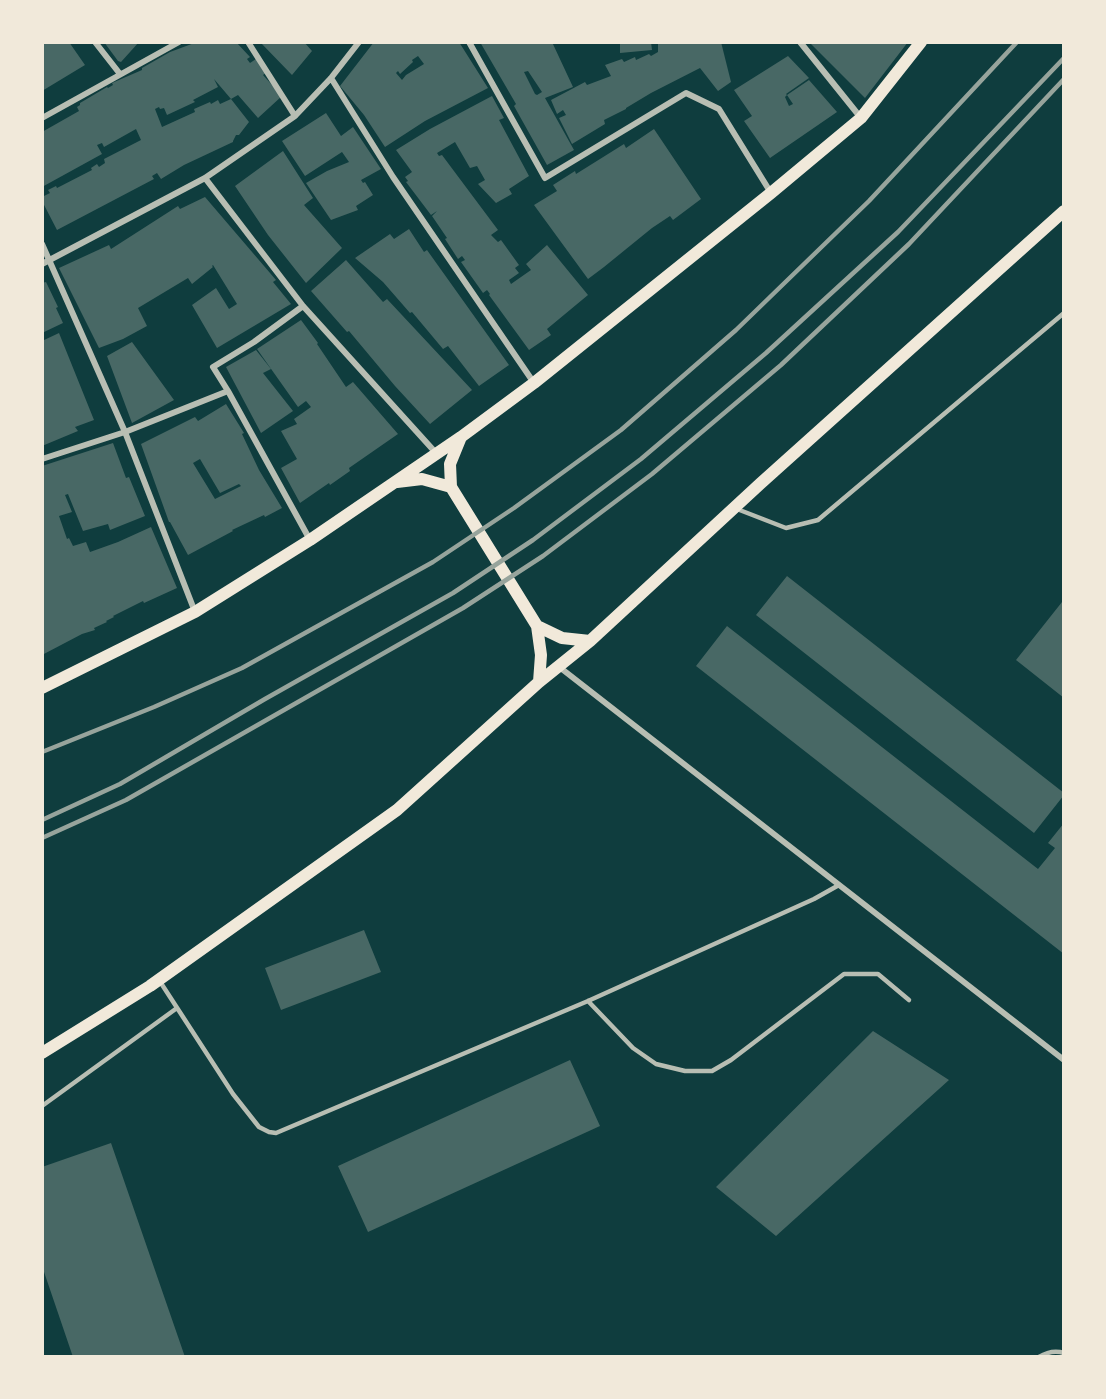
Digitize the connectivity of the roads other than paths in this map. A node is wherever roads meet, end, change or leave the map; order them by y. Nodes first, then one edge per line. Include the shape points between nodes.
1 (95, 42) edge
2 (179, 42) edge
3 (248, 42) edge
4 (359, 42) edge
5 (469, 42) edge
6 (800, 42) edge
7 (921, 42) edge
8 (120, 74) junction
9 (331, 78) junction
10 (295, 116) junction
11 (42, 118) edge
12 (861, 118) junction
13 (206, 178) junction
14 (771, 193) junction
15 (1064, 211) edge
16 (42, 244) edge
17 (49, 260) junction
18 (42, 264) edge
19 (303, 306) junction
20 (1064, 313) edge
21 (534, 383) junction
22 (228, 391) junction
23 (124, 432) junction
24 (461, 437) junction
25 (436, 454) junction
26 (42, 459) edge
27 (395, 482) junction
28 (452, 487) junction
29 (735, 508) junction
30 (310, 540) junction
31 (195, 612) junction
32 (537, 626) junction
33 (590, 641) junction
34 (558, 666) junction
35 (538, 682) junction
36 (42, 688) edge
37 (839, 885) junction
38 (159, 980) junction
39 (588, 1000) junction
40 (909, 1000) dead end
41 (177, 1008) junction
42 (42, 1053) edge
43 (1064, 1060) edge
44 (42, 1106) edge
45 (1064, 1353) edge
46 (1039, 1357) edge

1 - 8 street
2 - 8 street
3 - 10 street
4 - 9 street
5 - 14 street via 545,178 686,93 719,109
6 - 12 street
7 - 12 main road
8 - 11 street
9 - 10 street
9 - 21 street via 393,177
10 - 13 street
12 - 14 main road
13 - 17 street
13 - 19 street
14 - 21 main road
15 - 29 main road
16 - 17 street
17 - 18 street
17 - 23 street
19 - 22 street via 213,367
19 - 25 street
20 - 29 lane via 818,519 786,528
21 - 24 main road
22 - 23 street
22 - 30 street
23 - 26 street
23 - 31 street
24 - 25 main road
24 - 28 main road via 450,464
25 - 27 main road
27 - 28 main road via 422,479
27 - 30 main road
28 - 32 main road
29 - 33 main road
30 - 31 main road
31 - 36 main road
32 - 33 main road via 562,638
32 - 35 main road via 541,655
33 - 34 main road
34 - 35 main road
34 - 37 street
35 - 38 main road via 397,810
37 - 39 lane
37 - 43 street
38 - 41 lane
38 - 42 main road
39 - 40 lane via 633,1048 656,1064 685,1071 712,1071 731,1060 844,974 878,974
39 - 41 lane via 276,1133 259,1127 252,1119
41 - 44 lane
45 - 46 lane via 1057,1351

